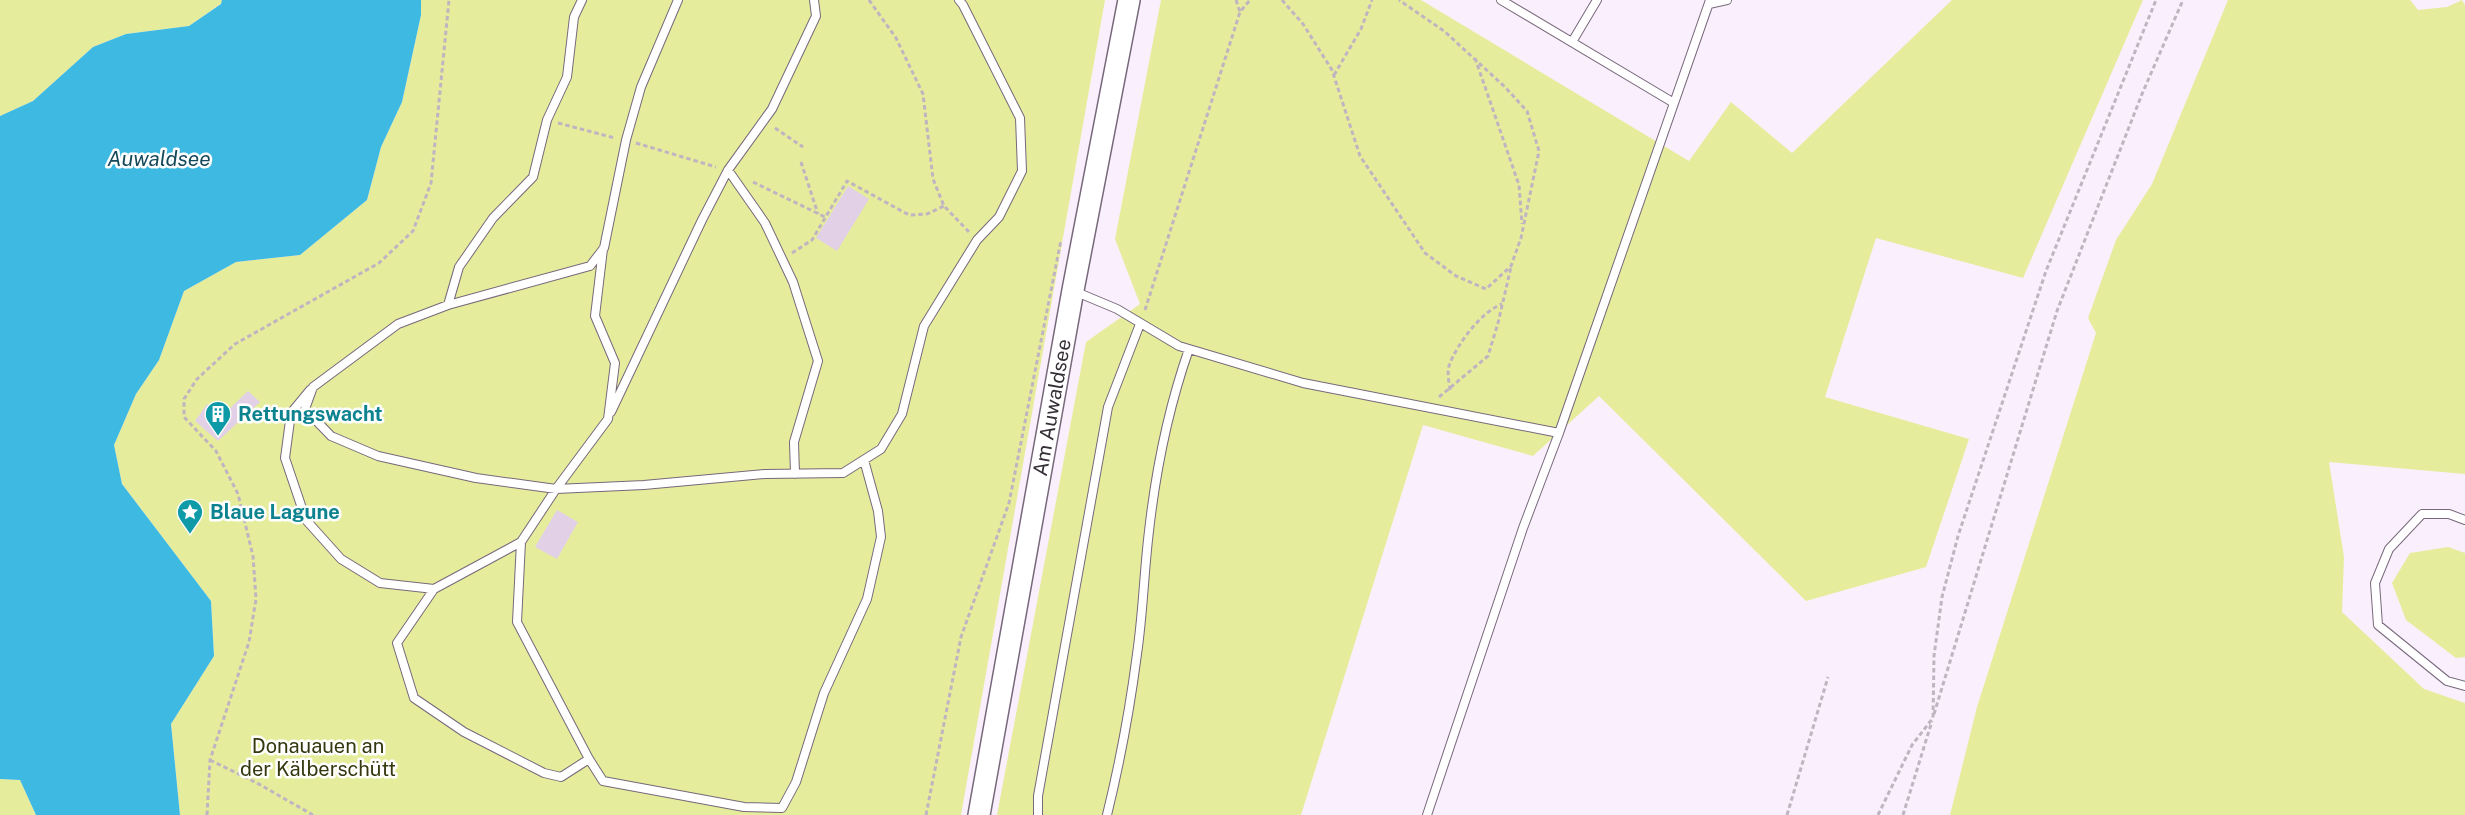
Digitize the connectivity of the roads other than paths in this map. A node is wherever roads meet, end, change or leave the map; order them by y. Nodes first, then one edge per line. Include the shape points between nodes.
1 (582, 0) edge
2 (678, 0) edge
3 (814, 0) edge
4 (959, 0) edge
5 (1129, 0) edge
6 (1501, 0) edge
7 (1597, 0) edge
8 (1727, 0) edge
9 (1709, 2) edge
10 (1572, 42) junction
11 (1674, 103) junction
12 (728, 170) junction
13 (604, 248) junction
14 (1073, 290) junction
15 (448, 305) junction
16 (1140, 324) junction
17 (1189, 349) junction
18 (313, 387) junction
19 (608, 419) junction
20 (1558, 433) junction
21 (864, 460) junction
22 (795, 474) junction
23 (556, 489) junction
24 (2465, 520) edge
25 (521, 542) junction
26 (434, 589) junction
27 (2465, 686) edge
28 (589, 759) junction
29 (979, 815) edge
30 (1038, 815) edge
31 (1107, 815) edge
32 (1427, 815) edge

1 - 15 lane via 574,17 567,77 547,120 533,177 493,218 459,267
2 - 13 lane via 641,87
3 - 12 lane via 816,16 772,110
4 - 21 lane via 1020,118 1022,171 999,217 977,240 924,326 902,414 881,449
5 - 14 street, Am Auwaldsee
6 - 10 lane
7 - 10 lane
8 - 9 lane
9 - 11 lane
10 - 11 lane
11 - 20 lane
12 - 19 lane
12 - 22 lane via 765,223 793,282 818,361 794,442
13 - 15 lane via 590,266
13 - 19 lane via 596,316 615,363
14 - 16 lane
14 - 29 street, Am Auwaldsee
15 - 18 lane via 398,324
16 - 17 lane
16 - 30 lane via 1108,407 1040,785
17 - 20 lane via 1304,383
17 - 31 lane via 1160,451 1137,653
18 - 23 lane via 305,409 331,436 378,456 476,478
18 - 26 lane via 291,413 285,458 306,520 341,559 380,583
19 - 23 lane
20 - 32 lane
21 - 22 lane via 843,473
21 - 28 lane via 882,537 867,599 824,693 796,782 782,808 744,807 603,781
22 - 23 lane
23 - 25 lane
24 - 27 lane via 2450,514 2422,514 2389,549 2375,583 2378,625 2447,681
25 - 26 lane
25 - 28 lane via 517,622
26 - 28 lane via 397,643 414,698 464,732 544,773 561,777

